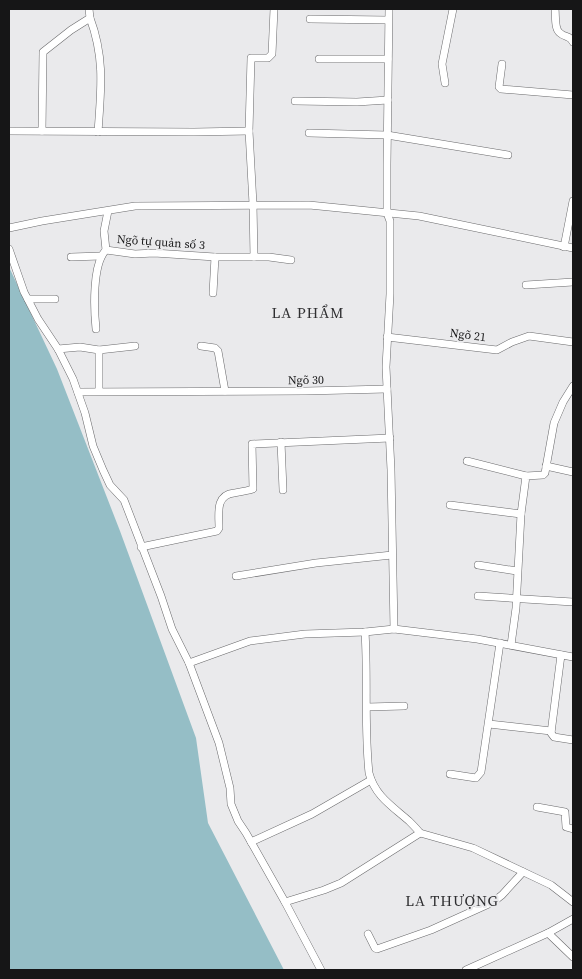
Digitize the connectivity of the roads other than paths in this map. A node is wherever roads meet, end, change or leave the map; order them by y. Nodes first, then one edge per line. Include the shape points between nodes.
1 (89, 9) edge
2 (274, 9) edge
3 (390, 9) edge
4 (453, 9) edge
5 (555, 9) edge
6 (90, 18) junction
7 (310, 18) dead end
8 (388, 20) junction
9 (573, 42) edge
10 (388, 58) junction
11 (319, 59) dead end
12 (502, 64) dead end
13 (445, 83) dead end
14 (573, 95) edge
15 (388, 100) junction
16 (295, 101) dead end
17 (249, 130) junction
18 (9, 131) edge
19 (42, 131) junction
20 (98, 132) junction
21 (309, 132) dead end
22 (387, 135) junction
23 (508, 155) dead end
24 (573, 201) edge
25 (253, 204) junction
26 (108, 211) junction
27 (387, 213) junction
28 (9, 228) edge
29 (564, 247) junction
30 (573, 248) edge
31 (9, 249) edge
32 (103, 253) junction
33 (71, 257) dead end
34 (214, 257) junction
35 (254, 257) junction
36 (291, 260) dead end
37 (573, 282) edge
38 (526, 285) dead end
39 (213, 294) dead end
40 (28, 299) junction
41 (55, 299) dead end
42 (96, 329) dead end
43 (387, 337) junction
44 (573, 342) edge
45 (136, 346) dead end
46 (201, 346) dead end
47 (58, 349) junction
48 (99, 350) junction
49 (573, 386) edge
50 (387, 389) junction
51 (78, 392) junction
52 (99, 392) junction
53 (225, 392) junction
54 (390, 438) junction
55 (281, 442) junction
56 (467, 461) dead end
57 (546, 466) junction
58 (573, 472) edge
59 (526, 476) junction
60 (283, 490) dead end
61 (450, 505) dead end
62 (520, 514) junction
63 (141, 547) junction
64 (392, 555) junction
65 (478, 565) dead end
66 (517, 571) junction
67 (236, 576) dead end
68 (478, 596) dead end
69 (516, 599) junction
70 (573, 602) edge
71 (394, 629) junction
72 (365, 632) junction
73 (500, 643) junction
74 (512, 645) junction
75 (561, 655) junction
76 (573, 657) edge
77 (189, 663) junction
78 (404, 706) dead end
79 (367, 707) junction
80 (489, 724) junction
81 (551, 731) junction
82 (573, 740) edge
83 (450, 774) dead end
84 (370, 780) junction
85 (537, 807) dead end
86 (573, 829) edge
87 (420, 833) junction
88 (251, 842) junction
89 (523, 872) junction
90 (285, 902) junction
91 (573, 902) edge
92 (573, 920) edge
93 (548, 933) junction
94 (368, 934) dead end
95 (573, 957) edge
96 (321, 970) edge
97 (466, 970) edge

1 - 6 street
2 - 17 street via 272,54 268,58 251,58
3 - 8 street
4 - 13 street via 442,64
5 - 9 street via 557,29
6 - 19 street via 43,52
6 - 20 street via 100,57
7 - 8 street
8 - 10 street
10 - 11 street
10 - 15 street
12 - 14 street via 501,89
15 - 16 street
15 - 22 street
17 - 20 street
17 - 25 street
18 - 19 street
19 - 20 street
21 - 22 street
22 - 23 street
22 - 27 street
24 - 29 street
25 - 26 street via 134,206
25 - 27 street via 309,205
25 - 35 street
26 - 28 street
26 - 32 street
27 - 29 street via 419,216
27 - 43 street via 390,221
29 - 30 street
31 - 40 street
32 - 33 street, Ngõ tự quản số 3
32 - 34 street, Ngõ tự quản số 3
32 - 42 street via 94,306
34 - 35 street, Ngõ tự quản số 3
34 - 39 street, Ngõ tự quản số 3
35 - 36 street, Ngõ tự quản số 3
37 - 38 street
40 - 41 street
40 - 47 street
43 - 44 street, Ngõ 21 via 498,350 529,336
43 - 50 street
45 - 48 street
46 - 53 street via 218,351
47 - 48 street via 80,347
47 - 51 street
48 - 52 street
49 - 57 street via 554,423
50 - 53 street, Ngõ 30
50 - 54 street
51 - 52 street, Ngõ 30
51 - 63 street via 93,446 110,485 124,500
52 - 53 street, Ngõ 30
54 - 55 street
54 - 64 street
55 - 60 street
55 - 63 street via 252,444 254,487 223,497 219,502 217,531
56 - 59 street
57 - 58 street
57 - 59 street via 543,475
59 - 62 street
61 - 62 street
62 - 66 street
63 - 77 street via 172,629
64 - 67 street
64 - 71 street
65 - 66 street
66 - 69 street
68 - 69 street
69 - 70 street
69 - 74 street
71 - 72 street
71 - 73 street
72 - 77 street via 305,634 250,641
72 - 79 street
73 - 74 street
73 - 80 street
74 - 75 street
75 - 76 street
75 - 81 street
77 - 88 street via 218,743 231,804
78 - 79 street
79 - 84 street
80 - 81 street
80 - 83 street via 478,776
81 - 82 street via 552,736
84 - 87 street via 384,801
84 - 88 street via 312,814
85 - 86 street via 565,812 566,827
87 - 89 street via 473,848
87 - 90 street via 341,883
88 - 90 street
89 - 91 street via 551,885
89 - 94 street via 493,902 431,930 377,949
90 - 96 street
92 - 93 street
93 - 95 street
93 - 97 street

